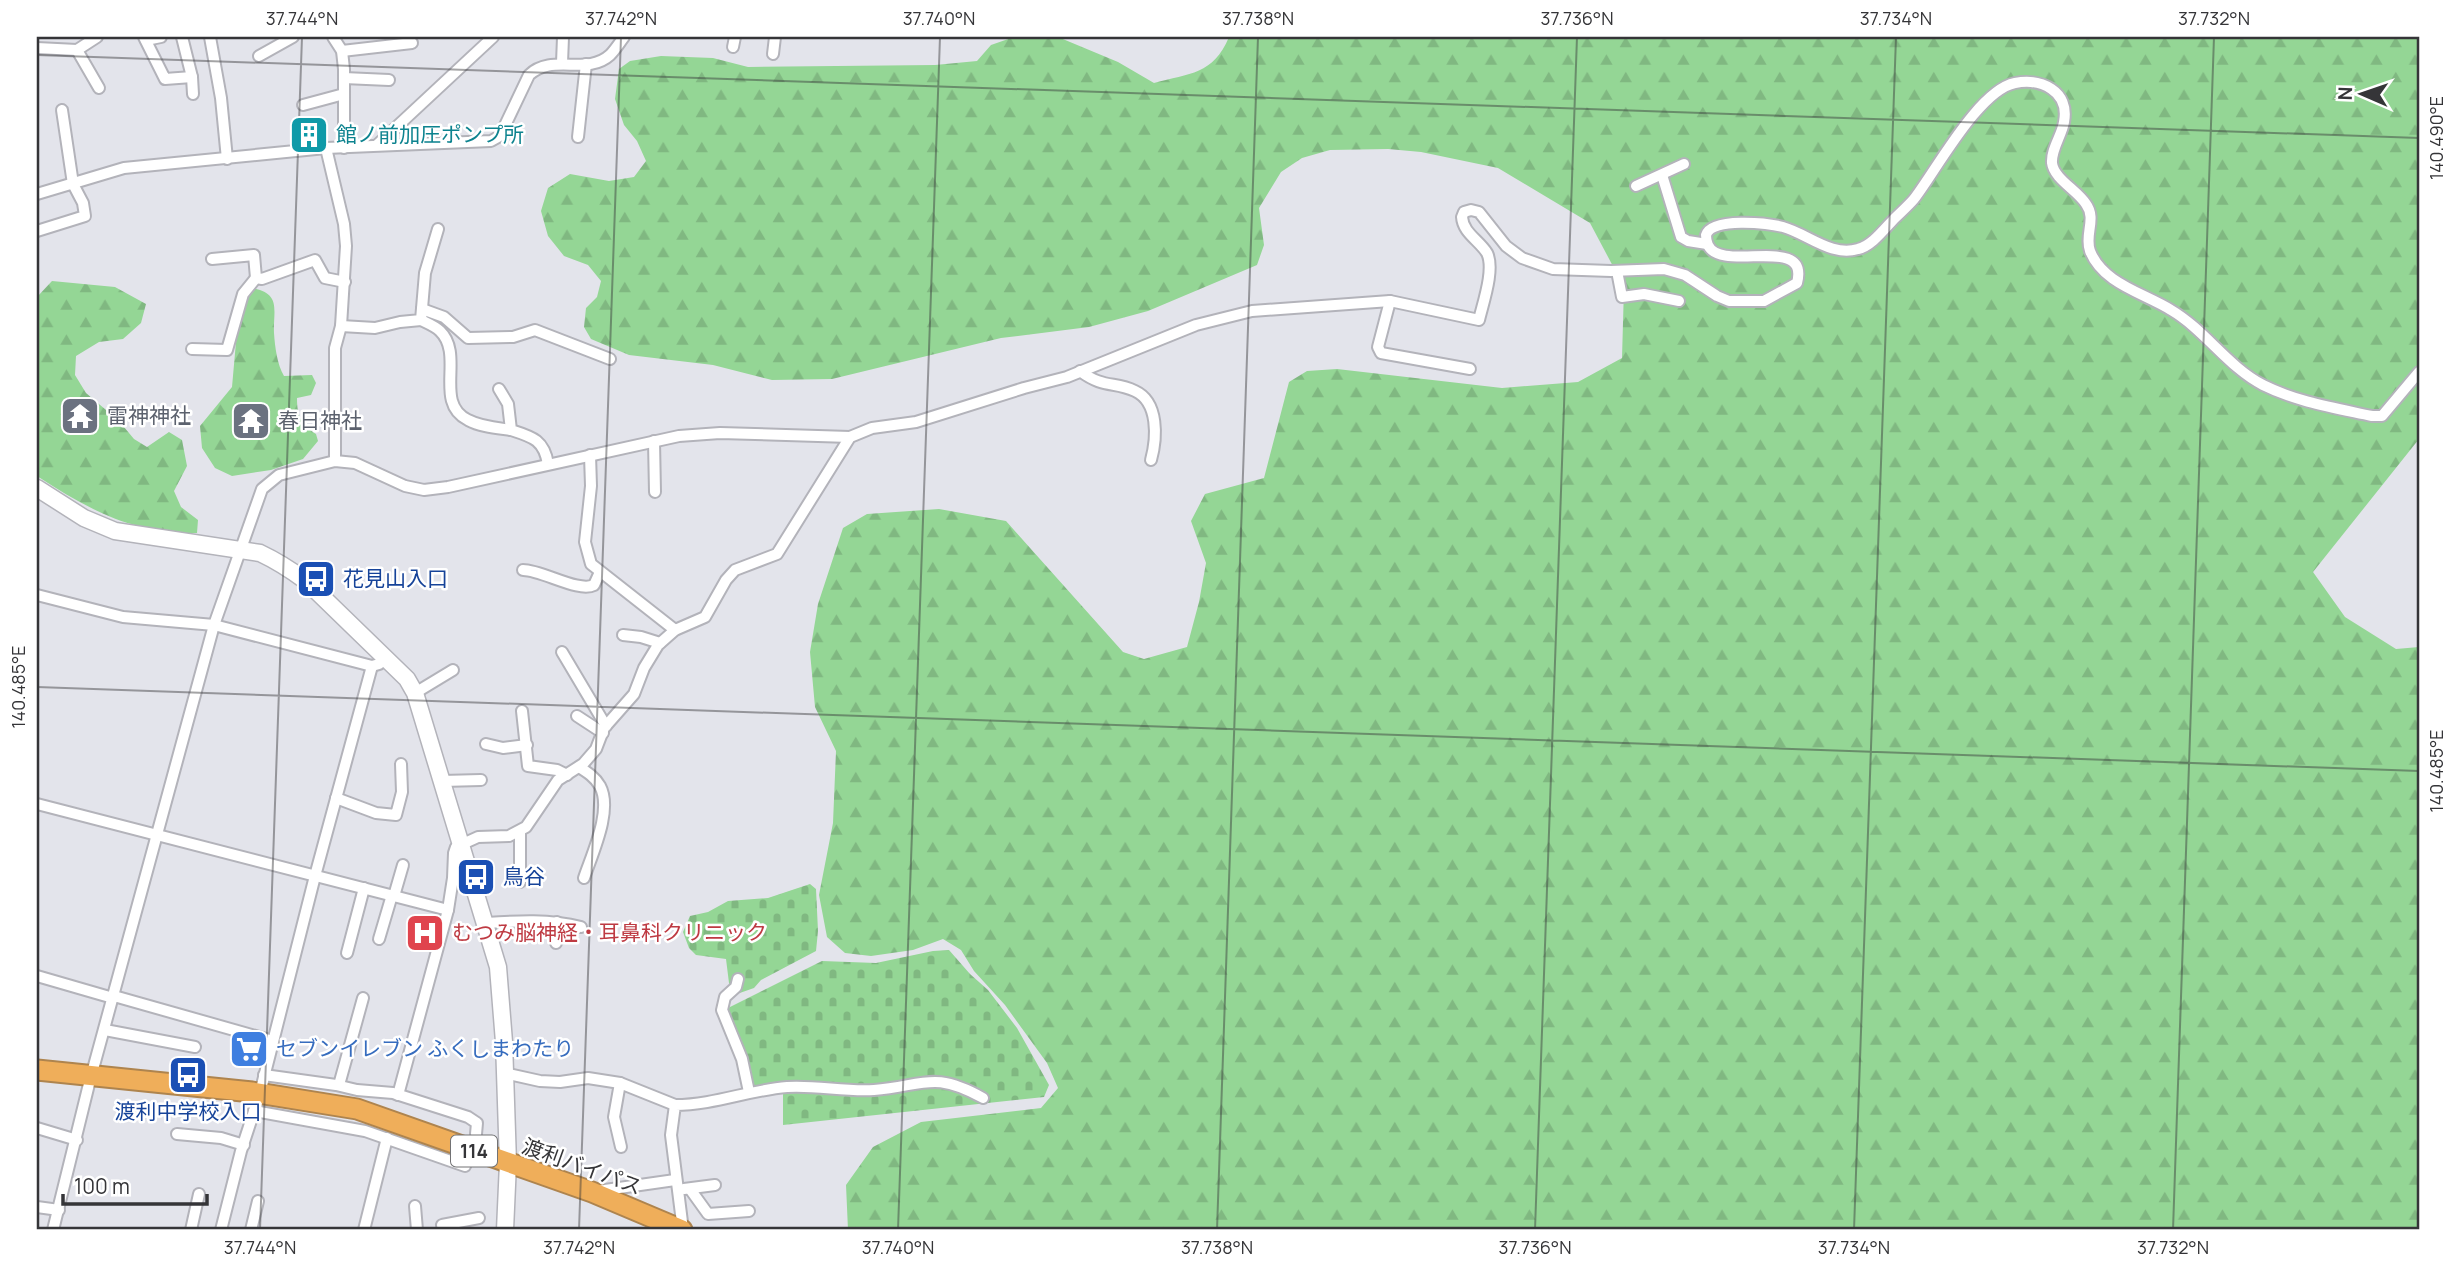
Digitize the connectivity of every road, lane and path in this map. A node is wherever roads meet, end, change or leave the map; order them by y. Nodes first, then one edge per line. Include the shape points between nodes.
1 (97, 37) edge
2 (161, 37) edge
3 (183, 37) edge
4 (209, 37) edge
5 (293, 37) edge
6 (333, 37) edge
7 (493, 37) edge
8 (563, 37) edge
9 (624, 37) edge
10 (775, 37) edge
11 (145, 38) edge
12 (412, 43) dead end
13 (37, 48) edge
14 (77, 50) junction
15 (342, 51) junction
16 (774, 54) dead end
17 (259, 56) dead end
18 (562, 63) junction
19 (586, 64) junction
20 (192, 77) junction
21 (344, 78) junction
22 (389, 80) dead end
23 (99, 88) dead end
24 (193, 94) dead end
25 (344, 94) junction
26 (303, 105) dead end
27 (62, 110) dead end
28 (578, 137) dead end
29 (377, 145) junction
30 (326, 148) junction
31 (344, 148) junction
32 (227, 159) junction
33 (1684, 164) dead end
34 (1662, 175) junction
35 (73, 184) junction
36 (1636, 186) dead end
37 (37, 190) edge
38 (438, 229) dead end
39 (37, 231) edge
40 (1707, 244) junction
41 (212, 259) dead end
42 (1617, 271) junction
43 (256, 278) junction
44 (345, 282) junction
45 (1390, 301) junction
46 (1679, 301) dead end
47 (421, 315) junction
48 (341, 326) junction
49 (192, 349) dead end
50 (610, 359) dead end
51 (1470, 369) dead end
52 (1080, 371) junction
53 (2419, 372) edge
54 (499, 390) dead end
55 (511, 430) junction
56 (850, 437) junction
57 (654, 441) junction
58 (590, 455) junction
59 (1151, 460) dead end
60 (335, 461) junction
61 (548, 464) junction
62 (37, 488) edge
63 (655, 492) dead end
64 (241, 550) junction
65 (523, 570) dead end
66 (600, 572) junction
67 (37, 595) edge
68 (214, 625) junction
69 (675, 630) junction
70 (623, 635) dead end
71 (660, 643) junction
72 (562, 652) dead end
73 (390, 661) junction
74 (372, 666) junction
75 (453, 670) dead end
76 (415, 693) junction
77 (522, 711) dead end
78 (577, 716) dead end
79 (605, 730) junction
80 (486, 744) dead end
81 (527, 745) junction
82 (401, 764) dead end
83 (579, 767) junction
84 (567, 775) junction
85 (481, 779) dead end
86 (442, 781) junction
87 (336, 799) junction
88 (37, 804) edge
89 (520, 832) junction
90 (157, 835) junction
91 (461, 844) junction
92 (403, 865) dead end
93 (315, 876) junction
94 (584, 878) dead end
95 (520, 882) dead end
96 (364, 888) junction
97 (393, 896) junction
98 (448, 910) junction
99 (557, 922) junction
100 (486, 923) junction
101 (581, 927) dead end
102 (379, 939) dead end
103 (556, 943) dead end
104 (347, 953) dead end
105 (37, 976) edge
106 (738, 979) dead end
107 (113, 997) junction
108 (363, 998) dead end
109 (105, 1030) junction
110 (273, 1041) junction
111 (194, 1046) dead end
112 (37, 1070) edge
113 (504, 1073) junction
114 (92, 1079) junction
115 (37, 1080) edge
116 (621, 1083) junction
117 (339, 1085) junction
118 (749, 1092) junction
119 (259, 1093) junction
120 (398, 1095) junction
121 (983, 1098) dead end
122 (676, 1105) junction
123 (37, 1128) edge
124 (476, 1134) dead end
125 (177, 1135) dead end
126 (387, 1138) junction
127 (77, 1140) junction
128 (243, 1144) junction
129 (621, 1147) dead end
130 (466, 1163) dead end
131 (508, 1163) junction
132 (676, 1185) junction
133 (715, 1185) dead end
134 (690, 1189) junction
135 (592, 1192) junction
136 (199, 1194) dead end
137 (258, 1201) dead end
138 (415, 1206) dead end
139 (37, 1207) edge
140 (59, 1210) junction
141 (749, 1211) dead end
142 (479, 1218) dead end
143 (225, 1229) edge
144 (53, 1230) edge
145 (191, 1230) edge
146 (251, 1230) edge
147 (364, 1230) edge
148 (417, 1230) edge
149 (443, 1230) edge
150 (505, 1230) edge
151 (683, 1230) edge

1 - 14 street
2 - 11 street
3 - 20 street
4 - 32 street
5 - 17 street
6 - 15 street
7 - 29 street
8 - 18 street
9 - 19 street via 611,55
10 - 16 street
11 - 20 street via 165,79
12 - 15 street
13 - 14 street
14 - 23 street
15 - 21 street
18 - 19 street
18 - 29 street via 543,66 529,75 500,136 491,141
19 - 28 street
20 - 24 street
21 - 22 street
21 - 25 street
25 - 26 street
25 - 31 street
27 - 35 street
29 - 31 street
30 - 31 street
30 - 32 street
30 - 44 street via 344,224
32 - 35 street via 124,168
33 - 34 street
34 - 36 street
34 - 40 street via 1681,237
35 - 37 street
35 - 39 street via 85,216
38 - 47 street via 425,273
40 - 42 street via 1721,256 1787,258 1796,265 1797,284 1764,301 1729,301 1677,272
40 - 53 street via 1710,230 1726,222 1781,226 1830,249 1862,249 1913,201 1965,126 1997,90 2014,83 2039,83 2054,89 2064,110 2054,171 2087,205 2090,251 2119,283 2172,310 2260,383 2305,401 2382,416
41 - 43 street via 254,255
42 - 45 street via 1537,265 1506,246 1486,219 1471,210 1464,212 1462,223 1490,263 1479,320
42 - 46 street via 1622,298 1644,294
43 - 44 street via 314,260 325,278
43 - 49 street via 243,294 227,350
44 - 48 street
45 - 51 street via 1378,347 1381,354
45 - 52 street via 1232,314
47 - 48 street via 375,328
47 - 50 street via 444,317 468,338 513,337 535,330
47 - 55 street via 440,330 449,348 450,392 459,412 466,420
48 - 60 street via 335,348
52 - 56 street via 948,413 872,428
52 - 59 street via 1094,381 1145,397 1154,419
54 - 55 street via 508,404
55 - 61 street via 539,443
56 - 57 street via 700,433
56 - 69 street via 777,554 735,570 705,617
57 - 58 street
57 - 63 street
58 - 61 street
58 - 66 street via 585,542 591,564
60 - 61 street via 355,463 424,490
60 - 64 street via 279,475 267,483
62 - 64 street via 84,519 114,531
64 - 68 street
64 - 73 street via 288,567
65 - 66 street via 584,588 594,584
66 - 69 street
67 - 68 street via 123,617
68 - 74 street
68 - 90 street
69 - 71 street
70 - 71 street
71 - 79 street via 634,694
72 - 79 street
73 - 74 street
73 - 76 street
74 - 87 street
75 - 76 street
76 - 86 street
77 - 81 street
78 - 79 street
79 - 83 street via 596,749
80 - 81 street via 503,748
81 - 84 street via 528,766
82 - 87 street via 402,792 396,815
83 - 84 street
83 - 94 street via 594,778 603,795 600,830
84 - 89 street via 558,780
85 - 86 street
86 - 91 street
87 - 93 street
88 - 90 street
89 - 91 street
89 - 95 street
90 - 93 street
90 - 107 street
91 - 98 street via 454,853
91 - 100 street
92 - 97 street
93 - 96 street
93 - 110 street
96 - 97 street
96 - 104 street
97 - 98 street
97 - 102 street
98 - 120 street
99 - 100 street
99 - 101 street
99 - 103 street
100 - 113 street via 502,999
105 - 107 street
106 - 118 street via 722,1010 742,1059
107 - 109 street
107 - 110 street
108 - 117 street
109 - 111 street
109 - 114 street
110 - 119 street
112 - 114 highway, 渡利バイパス / 114
113 - 116 street via 540,1081 588,1078
113 - 131 street
114 - 115 highway, 渡利バイパス / 114
114 - 119 highway, 渡利バイパス / 114
114 - 127 street
116 - 122 street
116 - 129 street via 614,1117
117 - 119 street
117 - 120 street
118 - 121 street via 789,1087 874,1090 939,1080
118 - 122 street
119 - 126 street
119 - 128 street
119 - 131 highway, 渡利バイパス / 114 via 357,1108
120 - 124 street via 468,1117 477,1123
122 - 132 street via 671,1135
123 - 127 street
125 - 128 street
126 - 130 street
126 - 147 street
127 - 140 street
128 - 143 street
131 - 135 highway, 渡利バイパス / 114
131 - 150 street
132 - 134 street
132 - 135 street
132 - 151 street
133 - 134 street
134 - 141 street via 708,1214
135 - 151 highway, 渡利バイパス / 114
136 - 145 street
137 - 146 street
138 - 148 street
139 - 140 street
140 - 144 street
142 - 149 street via 442,1225

